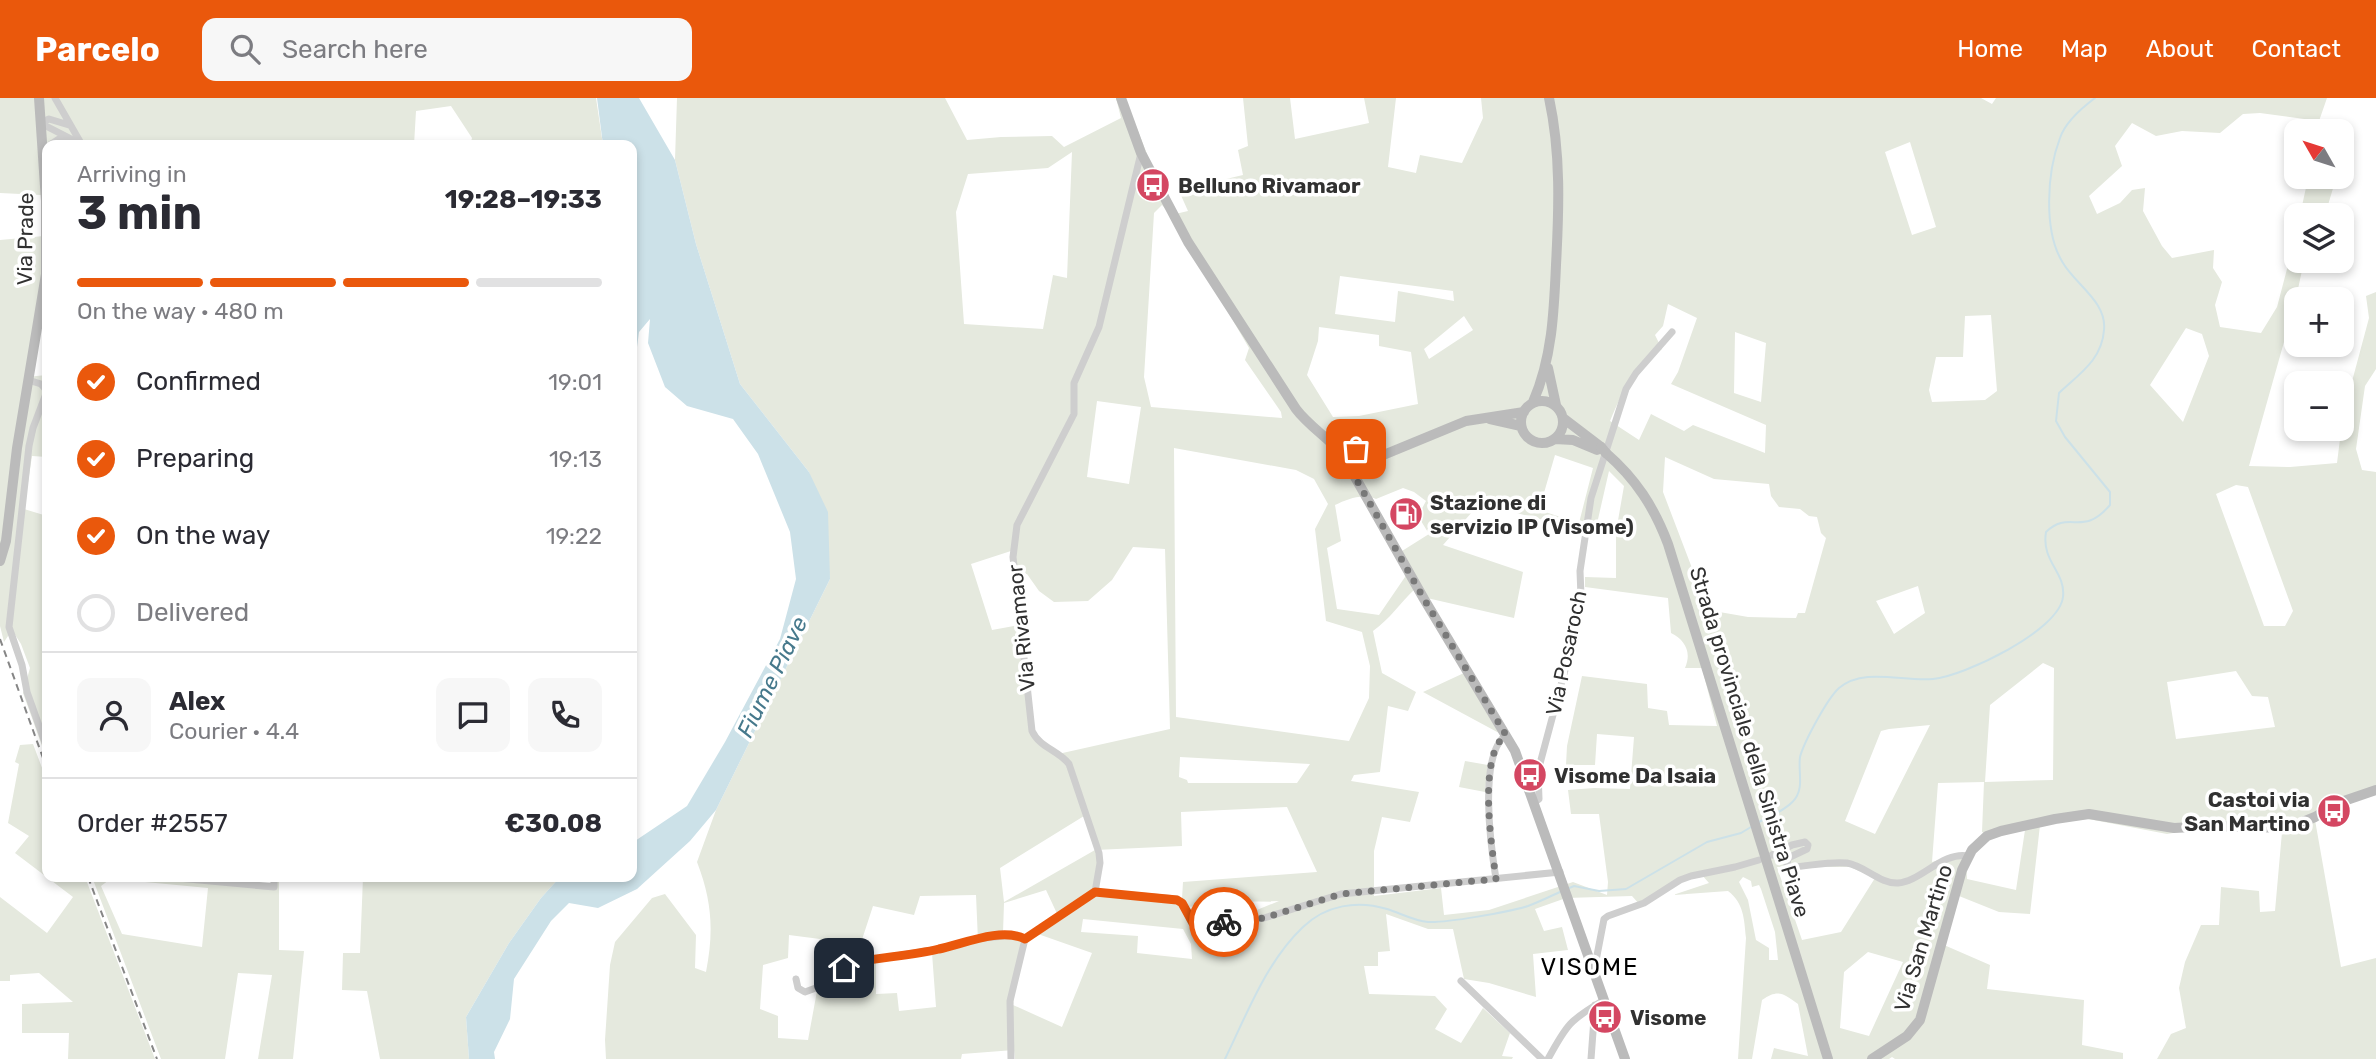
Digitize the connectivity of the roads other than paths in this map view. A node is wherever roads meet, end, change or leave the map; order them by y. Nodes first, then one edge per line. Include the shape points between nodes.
1 (39, 98) edge
2 (55, 98) edge
3 (1121, 98) edge
4 (1549, 98) edge
5 (68, 122) junction
6 (40, 123) junction
7 (63, 136) junction
8 (58, 140) edge
9 (71, 140) edge
10 (79, 140) edge
11 (42, 147) edge
12 (1141, 153) junction
13 (42, 298) edge
14 (1672, 332) dead end
15 (1548, 365) junction
16 (28, 380) junction
17 (42, 385) edge
18 (1534, 402) junction
19 (42, 404) edge
20 (1556, 405) junction
21 (1524, 412) junction
22 (1482, 418) junction
23 (1563, 418) junction
24 (1521, 425) junction
25 (1555, 439) junction
26 (1603, 453) junction
27 (1356, 459) junction
28 (0, 561) edge
29 (42, 734) edge
30 (1506, 735) junction
31 (2376, 790) edge
32 (1533, 803) junction
33 (1768, 852) junction
34 (1968, 856) junction
35 (1759, 860) dead end
36 (1561, 877) junction
37 (1496, 879) junction
38 (220, 882) edge
39 (274, 882) edge
40 (1095, 892) junction
41 (1025, 939) junction
42 (1594, 971) junction
43 (796, 979) dead end
44 (1461, 981) dead end
45 (1599, 1003) junction
46 (1011, 1059) edge
47 (1542, 1059) edge
48 (1548, 1059) edge
49 (1591, 1059) edge
50 (1625, 1059) edge
51 (1828, 1059) edge
52 (1872, 1059) edge

1 - 6 street, Via Prade
2 - 5 street
3 - 12 street
4 - 15 street via 1559,173 1559,221
5 - 6 street via 47,119
5 - 7 street
5 - 10 street
6 - 7 street
6 - 11 street, Via Prade
7 - 8 street
7 - 9 street
12 - 27 street via 1188,242 1296,409 1311,427
12 - 40 street, Via Rivamaor via 1099,327 1074,383 1074,414 1017,525 1013,557 1032,731 1072,769 1100,858
13 - 16 street, Via Prade
14 - 26 street, Via Posaroch via 1626,389
15 - 18 street
15 - 20 street
16 - 17 street
16 - 28 street, Via Prade
18 - 20 street
18 - 21 street
19 - 29 street via 33,428 9,627
20 - 23 street
21 - 22 street
21 - 24 street
22 - 24 street
22 - 27 street
23 - 25 street
23 - 26 street, Strada provinciale della Sinistra Piave
24 - 25 street via 1534,442
25 - 26 street via 1573,440
26 - 32 street, Via Posaroch via 1591,498 1580,571 1581,596 1538,771 1539,799
26 - 33 street, Strada provinciale della Sinistra Piave via 1639,486 1661,526
27 - 30 street via 1360,485
30 - 32 street
30 - 37 street via 1496,748 1488,794
31 - 34 street, Via San Martino via 2288,828 2174,828 2101,814 2071,816 1993,833
32 - 36 street
33 - 34 street via 1805,842 1807,849 1788,858 1787,865 1848,863 1901,883 1957,856
33 - 51 street, Strada provinciale della Sinistra Piave
34 - 52 street, Via San Martino via 1920,1020 1907,1036
35 - 42 street via 1680,880 1644,903 1608,916
36 - 37 street
36 - 42 street
37 - 40 street via 1341,894 1264,918 1198,925 1177,900
38 - 39 street via 274,887
40 - 41 street
41 - 43 street via 1014,935 975,939 851,963 829,983 805,992
41 - 46 street via 1010,1001
42 - 45 street
44 - 47 street
45 - 48 street via 1570,1023
45 - 49 street
45 - 50 street

